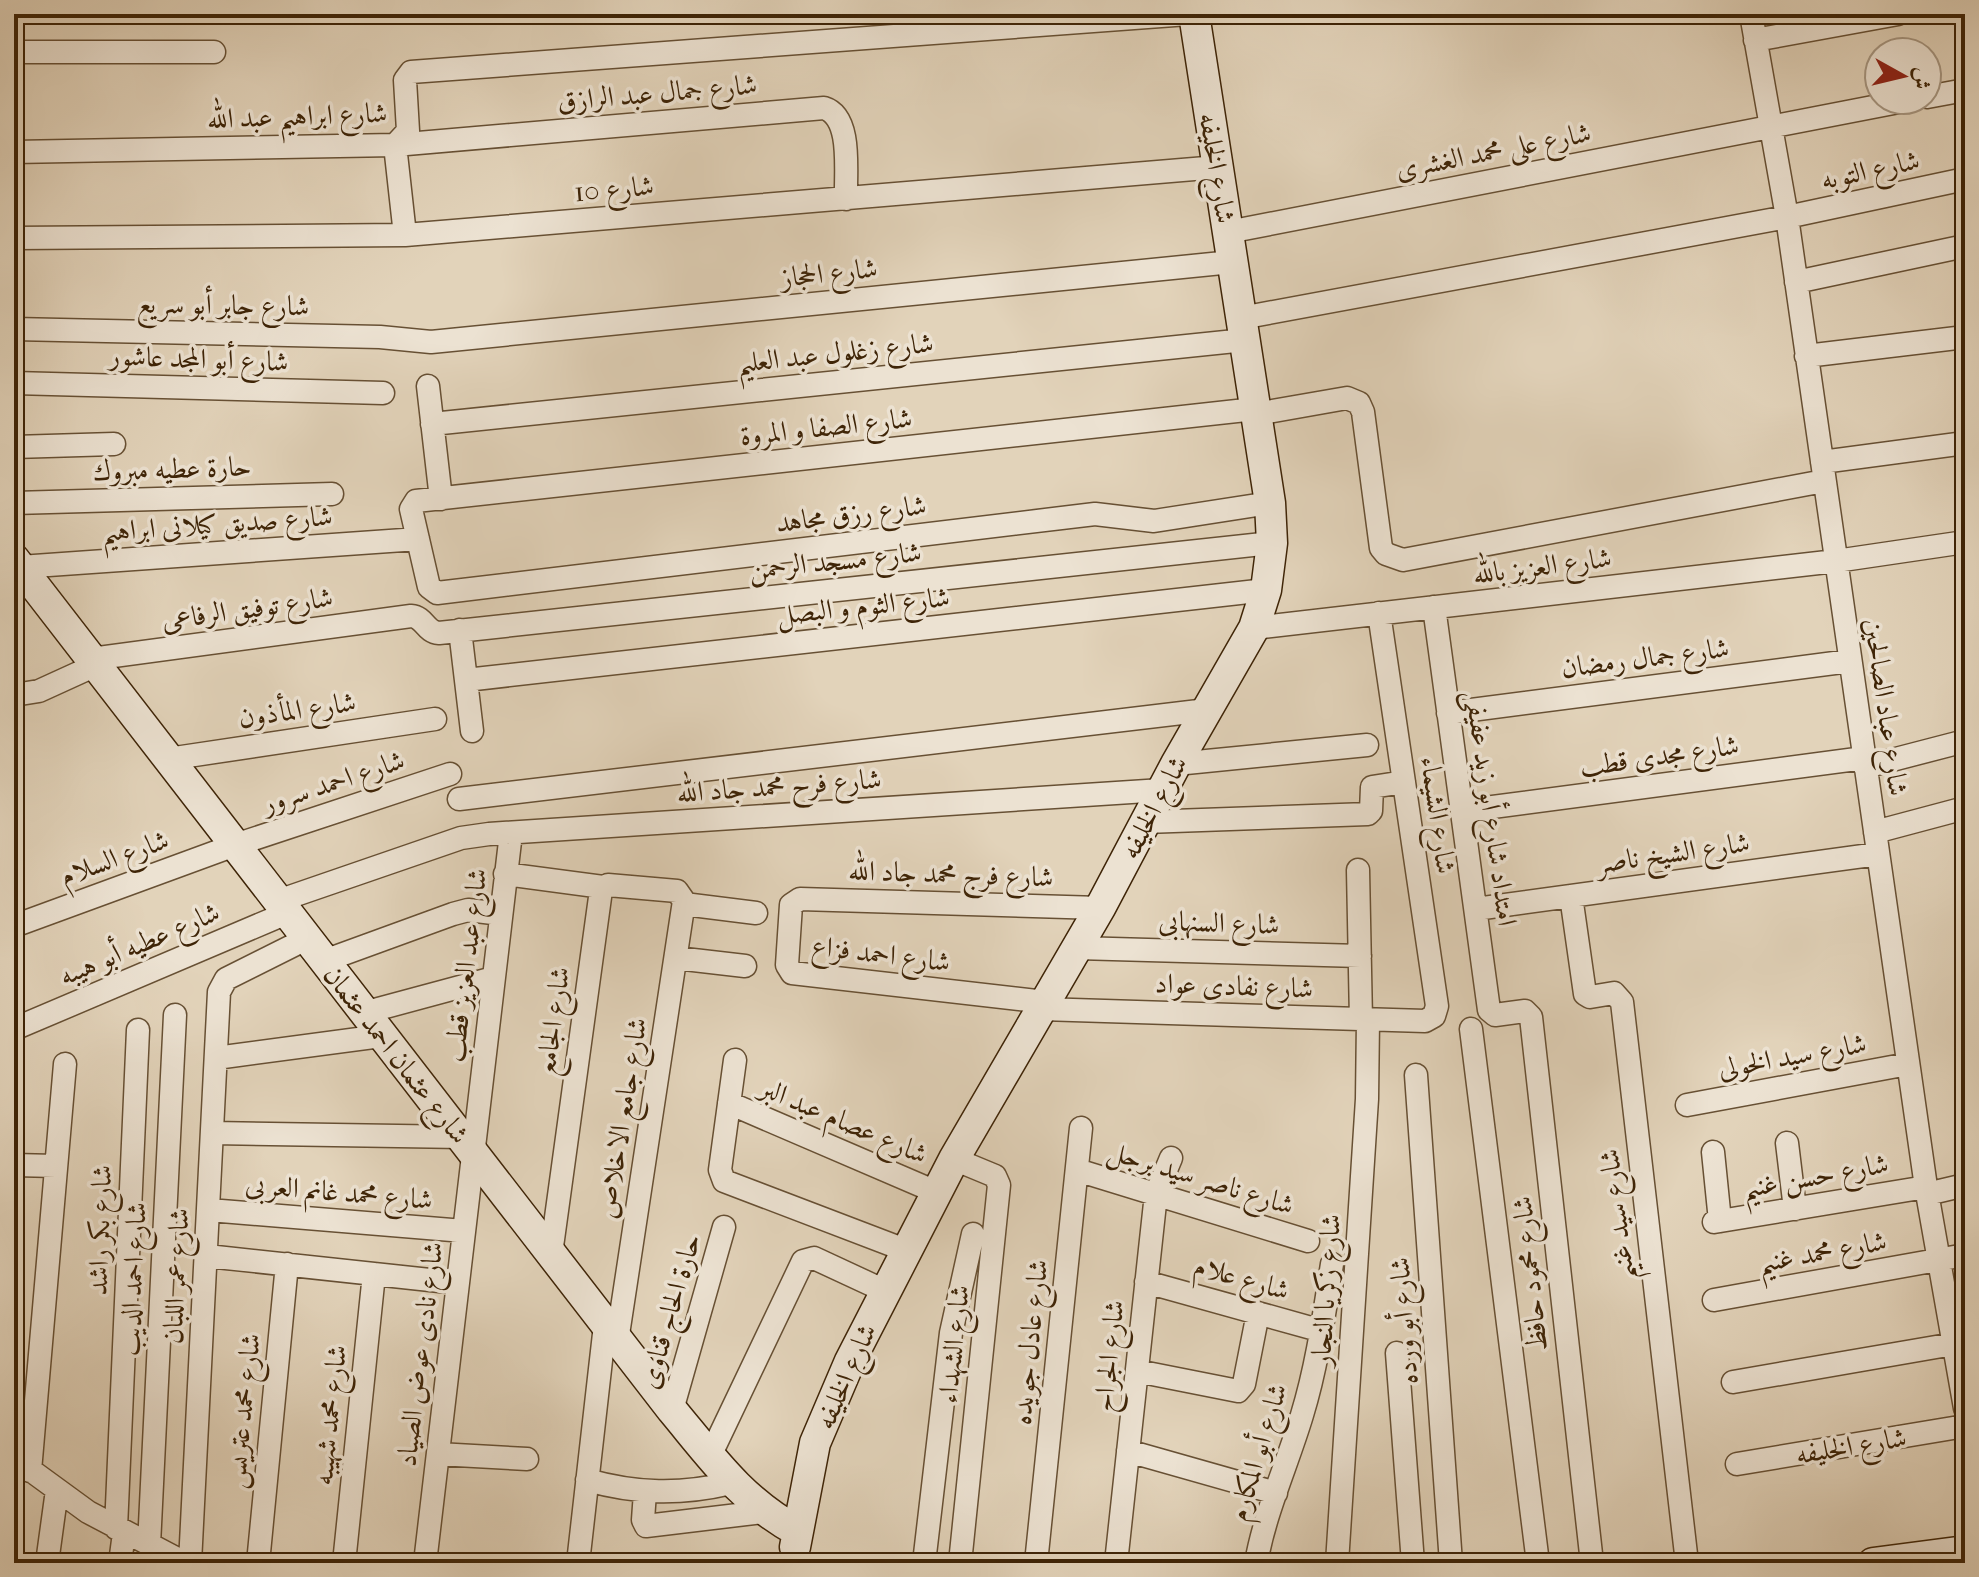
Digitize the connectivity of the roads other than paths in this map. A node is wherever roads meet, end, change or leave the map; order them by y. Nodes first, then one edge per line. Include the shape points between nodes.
1 (1188, 14) edge
2 (1194, 14) edge
3 (1751, 14) edge
4 (1898, 14) edge
5 (1755, 40) junction
6 (14, 52) edge
7 (214, 52) dead end
8 (1965, 90) edge
9 (1943, 94) edge
10 (1863, 109) edge
11 (1771, 126) junction
12 (395, 145) junction
13 (14, 152) edge
14 (1218, 167) junction
15 (1965, 179) edge
16 (846, 199) junction
17 (1787, 217) junction
18 (1228, 232) junction
19 (405, 235) junction
20 (14, 238) edge
21 (1965, 246) edge
22 (1232, 262) junction
23 (1796, 282) junction
24 (14, 329) edge
25 (1243, 329) junction
26 (1965, 337) edge
27 (431, 342) joint
28 (1806, 356) junction
29 (14, 383) edge
30 (428, 386) dead end
31 (383, 393) dead end
32 (1256, 412) junction
33 (432, 424) junction
34 (1965, 443) edge
35 (114, 444) dead end
36 (14, 447) edge
37 (1823, 472) junction
38 (332, 494) dead end
39 (441, 499) junction
40 (14, 503) edge
41 (1270, 503) junction
42 (418, 539) junction
43 (1965, 542) edge
44 (1272, 543) junction
45 (16, 561) edge
46 (1836, 561) junction
47 (1266, 590) junction
48 (1434, 607) junction
49 (1379, 613) junction
50 (411, 616) joint
51 (1254, 628) junction
52 (460, 630) junction
53 (1850, 661) junction
54 (94, 662) junction
55 (466, 680) junction
56 (14, 695) edge
57 (1207, 710) junction
58 (1448, 713) junction
59 (435, 719) dead end
60 (472, 731) dead end
61 (1965, 741) edge
62 (1367, 745) dead end
63 (168, 759) junction
64 (1865, 763) junction
65 (450, 774) dead end
66 (1169, 777) junction
67 (1404, 782) junction
68 (459, 799) dead end
69 (1965, 808) edge
70 (1462, 811) junction
71 (1145, 822) junction
72 (511, 833) junction
73 (1876, 843) junction
74 (235, 845) junction
75 (403, 858) joint
76 (1358, 870) dead end
77 (505, 874) junction
78 (603, 887) junction
79 (1571, 896) junction
80 (800, 899) joint
81 (684, 904) junction
82 (282, 907) junction
83 (1100, 908) junction
84 (1476, 909) junction
85 (756, 913) dead end
86 (501, 914) junction
87 (14, 926) edge
88 (1077, 948) junction
89 (315, 950) junction
90 (1360, 956) junction
91 (676, 958) junction
92 (745, 966) dead end
93 (493, 978) junction
94 (1043, 1006) junction
95 (175, 1015) dead end
96 (1495, 1015) joint
97 (1364, 1020) junction
98 (1425, 1021) joint
99 (372, 1024) junction
100 (14, 1029) edge
101 (1471, 1029) dead end
102 (138, 1030) dead end
103 (216, 1058) junction
104 (735, 1060) dead end
105 (65, 1064) dead end
106 (1908, 1064) junction
107 (1416, 1075) dead end
108 (729, 1103) junction
109 (1687, 1105) dead end
110 (1081, 1128) dead end
111 (213, 1133) junction
112 (1787, 1143) dead end
113 (467, 1144) junction
114 (1713, 1152) dead end
115 (1171, 1158) dead end
116 (954, 1159) junction
117 (14, 1165) edge
118 (56, 1166) junction
119 (1077, 1170) junction
120 (1965, 1185) edge
121 (1927, 1191) junction
122 (936, 1192) junction
123 (1156, 1194) junction
124 (1795, 1209) junction
125 (209, 1210) junction
126 (724, 1227) dead end
127 (464, 1231) junction
128 (973, 1234) dead end
129 (1308, 1241) dead end
130 (905, 1250) junction
131 (551, 1254) junction
132 (1965, 1255) edge
133 (207, 1256) junction
134 (1939, 1262) junction
135 (287, 1264) junction
136 (1332, 1264) dead end
137 (374, 1274) junction
138 (1146, 1282) junction
139 (458, 1283) junction
140 (885, 1291) junction
141 (1714, 1300) dead end
142 (1258, 1313) junction
143 (1322, 1331) junction
144 (611, 1333) junction
145 (1959, 1344) edge
146 (1397, 1353) dead end
147 (1137, 1371) junction
148 (1733, 1382) dead end
149 (1964, 1398) edge
150 (672, 1410) junction
151 (1965, 1426) edge
152 (1128, 1451) junction
153 (438, 1454) junction
154 (710, 1456) junction
155 (527, 1459) dead end
156 (1737, 1464) dead end
157 (22, 1465) edge
158 (587, 1480) junction
159 (731, 1483) junction
160 (57, 1490) junction
161 (645, 1492) junction
162 (1276, 1493) junction
163 (763, 1512) junction
164 (120, 1530) junction
165 (149, 1545) junction
166 (795, 1551) edge
167 (1965, 1551) edge
168 (47, 1563) edge
169 (120, 1563) edge
170 (188, 1563) edge
171 (258, 1563) edge
172 (344, 1563) edge
173 (425, 1563) edge
174 (578, 1563) edge
175 (924, 1563) edge
176 (960, 1563) edge
177 (1036, 1563) edge
178 (1116, 1563) edge
179 (1256, 1563) edge
180 (1337, 1563) edge
181 (1413, 1563) edge
182 (1451, 1563) edge
183 (1538, 1563) edge
184 (1592, 1563) edge
185 (1687, 1563) edge
186 (1873, 1563) edge

1 - 12 street, شارع ابراهيم عبد الله via 411,72 405,80 408,131
2 - 14 main road, شارع الخليفه
3 - 5 street, شارع عباد الصالحين
4 - 5 street
5 - 11 street, شارع عباد الصالحين
6 - 7 street
8 - 9 street
10 - 11 street, شارع على محمد الغشرى
11 - 17 street, شارع عباد الصالحين
11 - 18 street, شارع على محمد الغشرى
12 - 13 street, شارع ابراهيم عبد الله
12 - 16 street, شارع جمال عبد الرازق via 824,108 842,125
12 - 19 street
14 - 16 street, شارع 10
14 - 18 main road, شارع الخليفه
15 - 17 street, شارع التوبه
16 - 19 street, شارع 10
17 - 23 street, شارع عباد الصالحين
17 - 25 street, شارع التوبه
18 - 22 main road, شارع الخليفه
19 - 20 street, شارع 10
21 - 23 street
22 - 25 main road, شارع الخليفه
22 - 27 street, شارع الحجاز
23 - 28 street, شارع عباد الصالحين
24 - 27 street, شارع جابر أبو سريع
25 - 32 main road, شارع الخليفه
25 - 33 street, شارع زغلول عبد العليم
26 - 28 street
28 - 37 street, شارع عباد الصالحين
29 - 31 street, شارع أبو المجد عاشور
30 - 33 street
32 - 37 street, شارع الصفا و المروة via 1347,398 1359,403 1381,548 1403,560
32 - 39 street, شارع الصفا و المروة
32 - 41 main road, شارع الخليفه
33 - 39 street
34 - 37 street
35 - 36 street
37 - 46 street, شارع عباد الصالحين
38 - 40 street, حارة عطيه مبروك
39 - 42 street, شارع الصفا و المروة via 416,501 411,512
41 - 42 street, شارع رزق مجاهد via 1154,521 1095,514 439,593 429,587
41 - 44 main road, شارع الخليفه
42 - 45 street, شارع صديق كيلانى ابراهيم
43 - 46 street, شارع العزيز بالله
44 - 47 main road, شارع الخليفه
44 - 52 street, شارع مسجد الرحمن
45 - 54 main road, شارع عثمان احمد عثمان
46 - 48 street, شارع العزيز بالله
46 - 53 street, شارع عباد الصالحين
47 - 51 main road, شارع الخليفه
47 - 55 street, شارع الثوم و البصل
48 - 49 street, شارع العزيز بالله
48 - 58 street, امتداد شارع أبو زيد عفيفى
49 - 51 street, شارع العزيز بالله
49 - 67 street, شارع الشيماء
50 - 52 street, شارع مسجد الرحمن via 436,633
50 - 54 street, شارع توفيق الرفاعى
51 - 57 main road, شارع الخليفه
52 - 55 street
53 - 58 street, شارع جمال رمضان
53 - 64 street, شارع عباد الصالحين
54 - 56 street, شارع توفيق الرفاعى via 39,691
54 - 63 main road, شارع عثمان احمد عثمان
55 - 60 street
57 - 66 main road, شارع الخليفه
57 - 68 street
58 - 70 street, امتداد شارع أبو زيد عفيفى
59 - 63 street, شارع المأذون
61 - 64 street, شارع مجدى قطب
62 - 66 street
63 - 74 main road, شارع عثمان احمد عثمان
64 - 70 street, شارع مجدى قطب
64 - 73 street, شارع عباد الصالحين
65 - 74 street, شارع احمد سرور
66 - 71 main road, شارع الخليفه
66 - 72 street, شارع فرح محمد جاد الله
67 - 71 street via 1372,787 1368,814
67 - 98 street, شارع الشيماء via 1437,1006
69 - 73 street, شارع الشيخ ناصر
70 - 84 street, امتداد شارع أبو زيد عفيفى
71 - 83 main road, شارع الخليفه
72 - 75 street, شارع فرح محمد جاد الله via 461,838
72 - 77 street, شارع عبد العزيز قطب
73 - 79 street, شارع الشيخ ناصر
73 - 106 street, شارع عباد الصالحين
74 - 82 main road, شارع عثمان احمد عثمان
74 - 87 street, شارع السلام
75 - 82 street, شارع عطيه أبو هيبه
76 - 90 street, شارع زكريا النجار
77 - 78 street
77 - 86 street, شارع عبد العزيز قطب
78 - 81 street via 677,891
78 - 131 street, شارع الجامع
79 - 84 street, شارع الشيخ ناصر
79 - 185 street, شارع سيد غنيم via 1585,994 1614,993 1622,1002
80 - 83 street, شارع فرج محمد جاد الله
80 - 94 street, شارع احمد فزاع via 790,908 787,965 792,973
81 - 85 street
81 - 91 street, شارع جامع الاخلاص
82 - 89 main road, شارع عثمان احمد عثمان
82 - 100 street, شارع عطيه أبو هيبه
83 - 88 main road, شارع الخليفه
84 - 96 street, امتداد شارع أبو زيد عفيفى via 1489,1010
86 - 89 street via 468,910
86 - 93 street, شارع عبد العزيز قطب
88 - 90 street, شارع السنهابى
88 - 94 main road, شارع الخليفه
89 - 99 main road, شارع عثمان احمد عثمان
89 - 103 street, شارع عمر اللبان via 226,979 219,992
90 - 97 street, شارع زكريا النجار
91 - 92 street
91 - 144 street, شارع جامع الاخلاص
93 - 99 street
93 - 113 street, شارع عبد العزيز قطب
94 - 97 street, شارع نفادى عواد
94 - 116 main road, شارع الخليفه
95 - 165 street, شارع احمد الديب
96 - 184 street, شارع محمود حافظ via 1522,1010 1531,1017
97 - 98 street, شارع نفادى عواد
97 - 180 street, شارع زكريا النجار via 1367,1099
99 - 103 street
99 - 113 main road, شارع عثمان احمد عثمان
101 - 183 street
102 - 164 street, شارع بكر راشد
103 - 111 street, شارع عمر اللبان
104 - 108 street
105 - 118 street
106 - 109 street, شارع سيد الخولى
106 - 121 street, شارع عباد الصالحين
107 - 182 street, شارع أبو ورده
108 - 122 street, شارع عصام عبد البر
108 - 130 street via 720,1170 727,1183
110 - 119 street, شارع عادل جويده
111 - 113 street
111 - 125 street, شارع عمر اللبان
112 - 124 street
113 - 127 street, شارع نادى عوض الصياد
113 - 131 main road, شارع عثمان احمد عثمان
114 - 124 street, شارع حسن غنيم via 1717,1222
115 - 123 street, شارع الجراح
116 - 122 main road, شارع الخليفه
116 - 176 street, شارع الشهداء via 995,1176 999,1185
117 - 118 street
118 - 157 street
119 - 123 street, شارع ناصر سيد برجل
119 - 177 street, شارع عادل جويده
120 - 121 street, شارع حسن غنيم
121 - 124 street, شارع حسن غنيم
121 - 134 street, شارع عباد الصالحين
122 - 130 main road, شارع الخليفه
123 - 129 street, شارع ناصر سيد برجل
123 - 138 street, شارع الجراح
125 - 127 street, شارع محمد غانم العربى
125 - 133 street, شارع عمر اللبان
126 - 150 street, حارة الحاج قناوى
127 - 139 street, شارع نادى عوض الصياد
128 - 175 street via 951,1333
130 - 140 main road, شارع الخليفه
131 - 144 main road, شارع عثمان احمد عثمان
132 - 134 street, شارع محمد غنيم
133 - 135 street
133 - 170 street, شارع عمر اللبان
134 - 141 street, شارع محمد غنيم
134 - 145 street, شارع عباد الصالحين
135 - 137 street
135 - 171 street, شارع محمد عتريس
136 - 143 street, شارع أبو المكارم
137 - 139 street
137 - 172 street, شارع محمد شهيبه
138 - 142 street, شارع علام
138 - 147 street, شارع الجراح
139 - 153 street, شارع نادى عوض الصياد
140 - 154 street via 814,1258 803,1261
140 - 166 main road, شارع الخليفه via 825,1415 807,1472
142 - 143 street, شارع علام
142 - 147 street via 1244,1384 1238,1391
143 - 162 street, شارع أبو المكارم via 1303,1413
144 - 150 main road, شارع عثمان احمد عثمان
144 - 158 street, شارع جامع الاخلاص
145 - 148 street
145 - 149 street, شارع عباد الصالحين
146 - 181 street
147 - 152 street, شارع الجراح
150 - 154 main road, شارع عثمان احمد عثمان
151 - 156 street, شارع الخليفه
152 - 162 street
152 - 178 street, شارع الجراح
153 - 155 street
153 - 173 street, شارع نادى عوض الصياد
154 - 159 main road, شارع عثمان احمد عثمان
157 - 160 street
158 - 161 street
158 - 174 street, شارع جامع الاخلاص
159 - 161 street
159 - 163 main road, شارع عثمان احمد عثمان
160 - 164 street
160 - 168 street
161 - 163 street via 643,1522 648,1526
162 - 179 street, شارع أبو المكارم
163 - 166 main road, شارع عثمان احمد عثمان
164 - 165 street
164 - 169 street, شارع بكر راشد
165 - 170 street
167 - 186 main road

